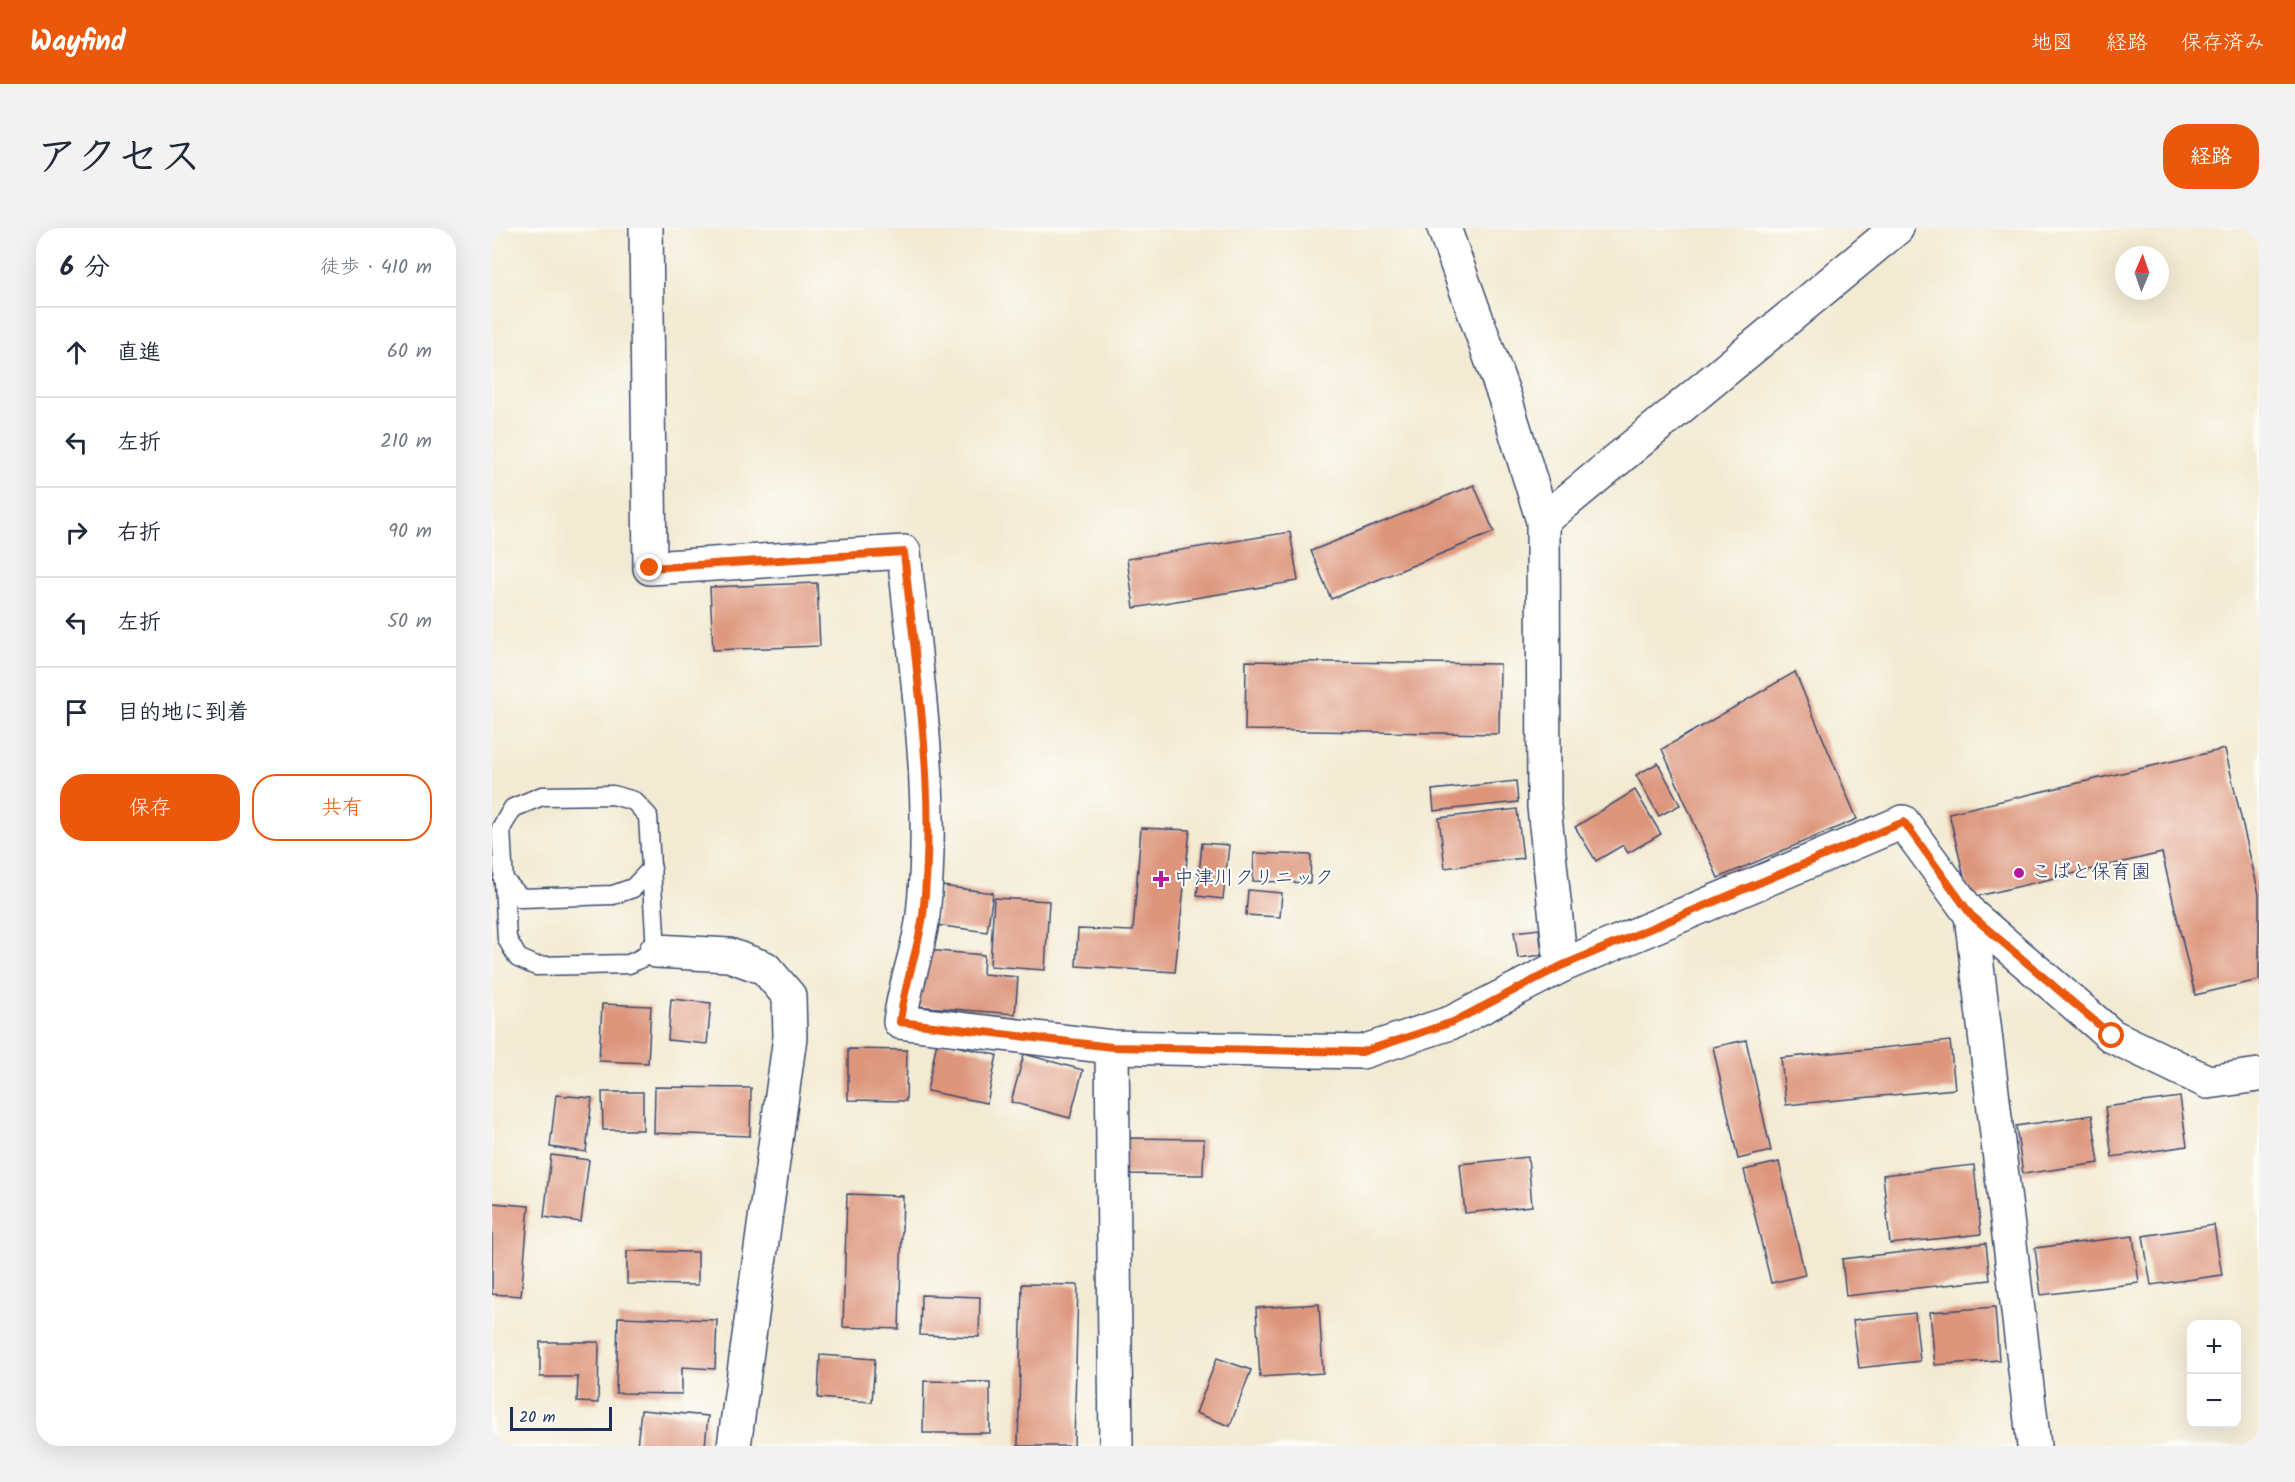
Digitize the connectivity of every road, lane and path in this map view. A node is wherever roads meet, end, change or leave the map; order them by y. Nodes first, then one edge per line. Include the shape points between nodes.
1 (646, 228) edge
2 (1444, 228) edge
3 (1897, 228) edge
4 (1543, 521) junction
5 (651, 868) junction
6 (503, 879) junction
7 (1971, 915) junction
8 (656, 951) junction
9 (1561, 966) junction
10 (1112, 1047) junction
11 (2259, 1075) edge
12 (734, 1446) edge
13 (1116, 1446) edge
14 (2034, 1446) edge

1 - 10 street via 650,568 904,552 928,790 922,916 900,1022
2 - 4 street via 1505,398
3 - 4 street
4 - 9 street via 1544,807
5 - 6 lane via 633,888 613,896 520,898
5 - 6 lane via 648,816 634,801 613,795 542,796 513,808 501,828
5 - 8 lane
6 - 8 lane via 507,939 518,958 536,966 629,964
7 - 9 street via 1904,822
7 - 11 street via 2112,1036 2208,1082
7 - 14 street
8 - 12 street via 729,955 765,968 789,996 790,1037
9 - 10 street via 1453,1022 1362,1052
10 - 13 street

